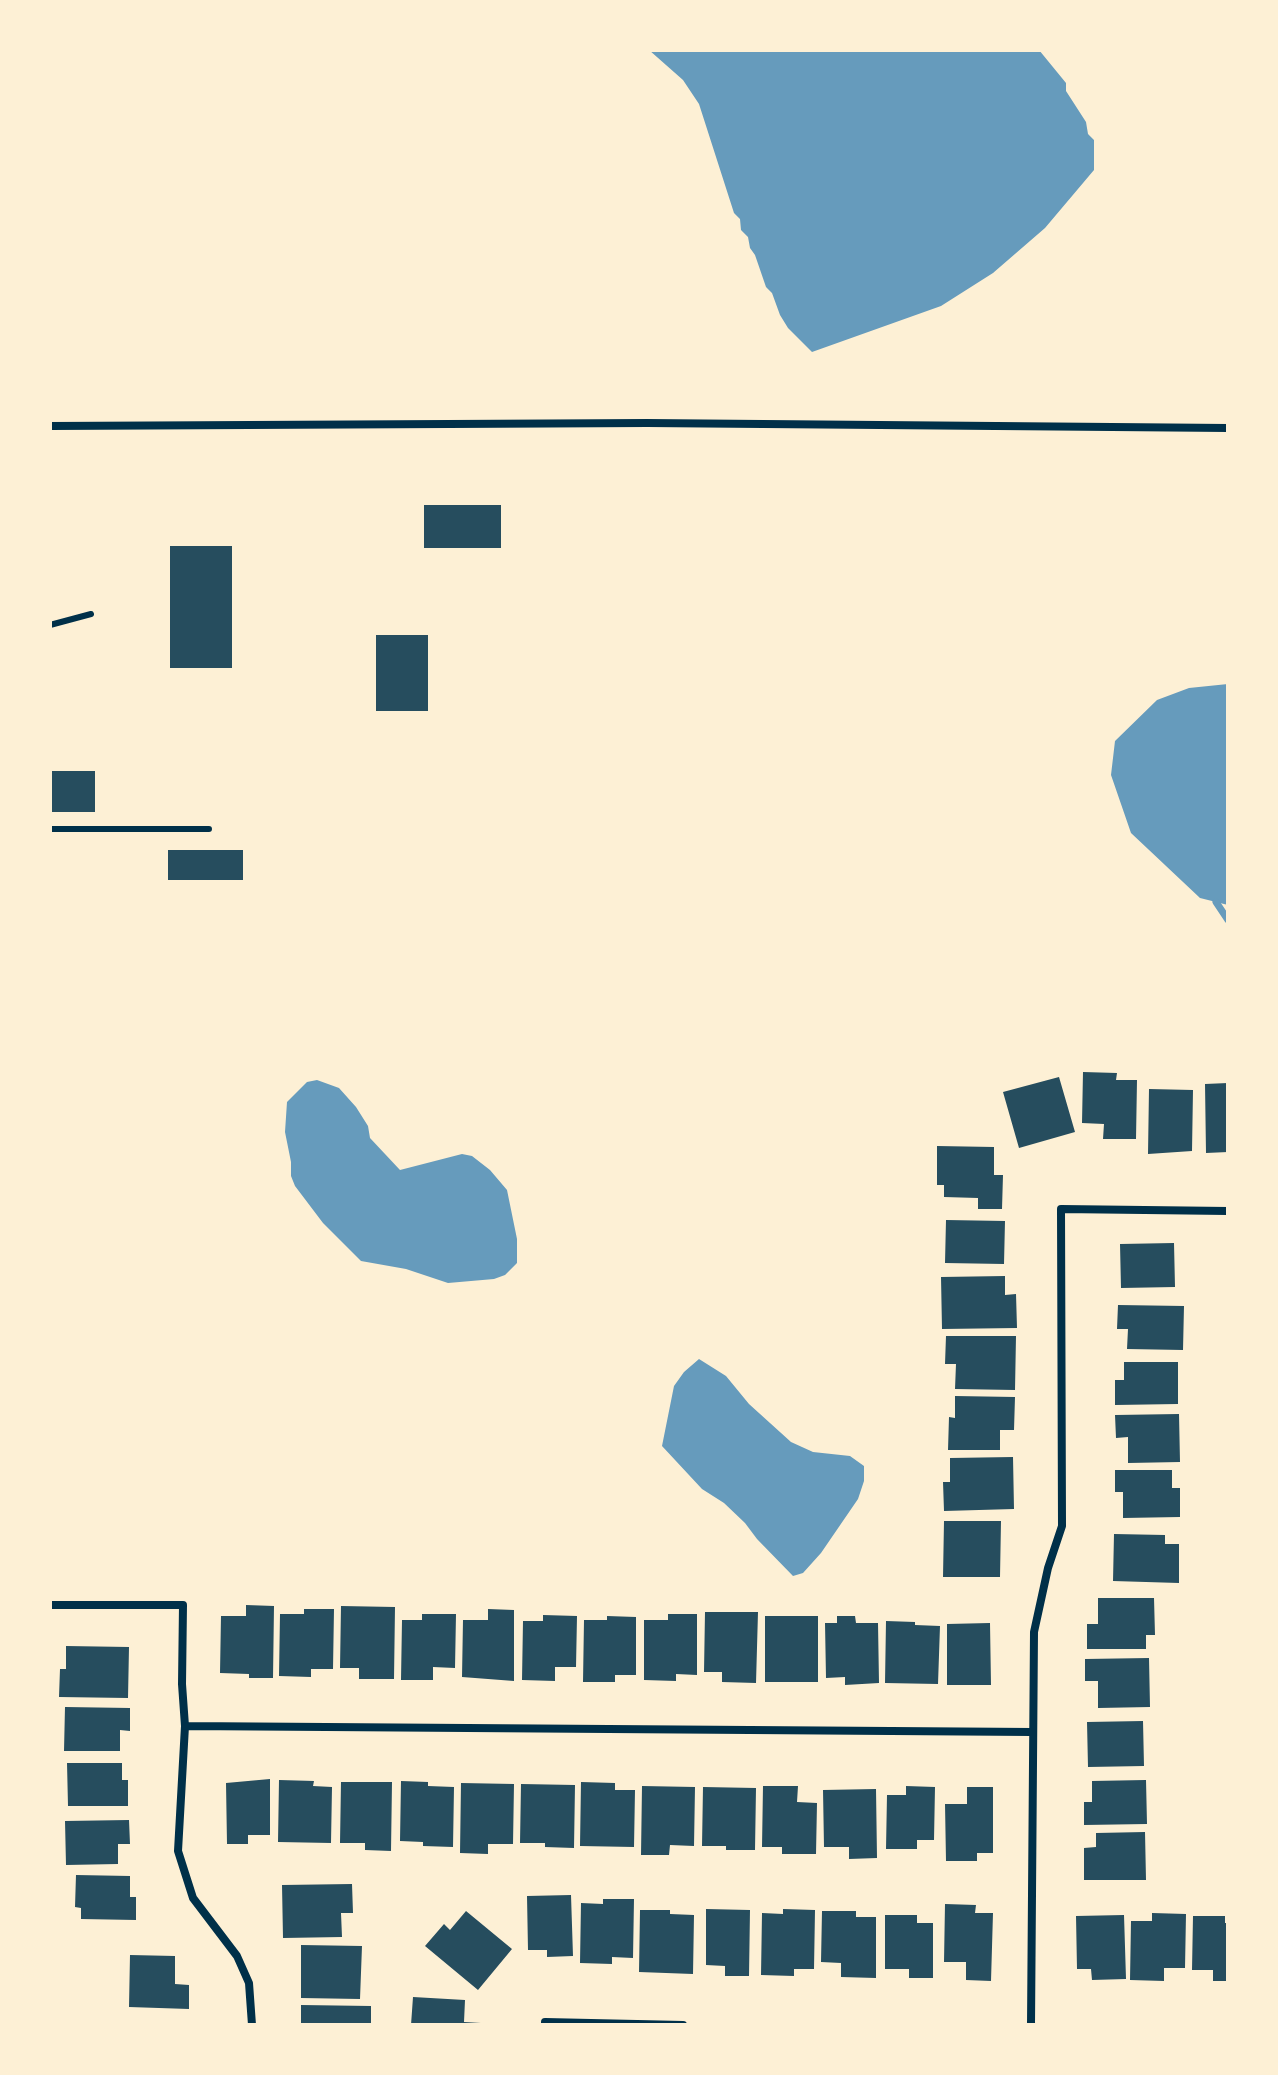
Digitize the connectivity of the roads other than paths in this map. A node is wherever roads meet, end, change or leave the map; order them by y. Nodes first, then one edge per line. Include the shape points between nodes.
1 (50, 426) edge
2 (1228, 428) edge
3 (91, 614) dead end
4 (50, 625) edge
5 (50, 829) edge
6 (209, 829) dead end
7 (1228, 1211) edge
8 (50, 1605) edge
9 (185, 1726) junction
10 (1032, 1732) junction
11 (252, 2025) edge
12 (545, 2025) edge
13 (683, 2025) edge
14 (1031, 2025) edge

1 - 2 street via 647,423
3 - 4 lane
5 - 6 lane
7 - 10 street via 1061,1209 1062,1526 1034,1632
8 - 9 street via 183,1605
9 - 10 street
9 - 11 street via 178,1851 193,1898 237,1956 249,1983
10 - 14 street
12 - 13 street

